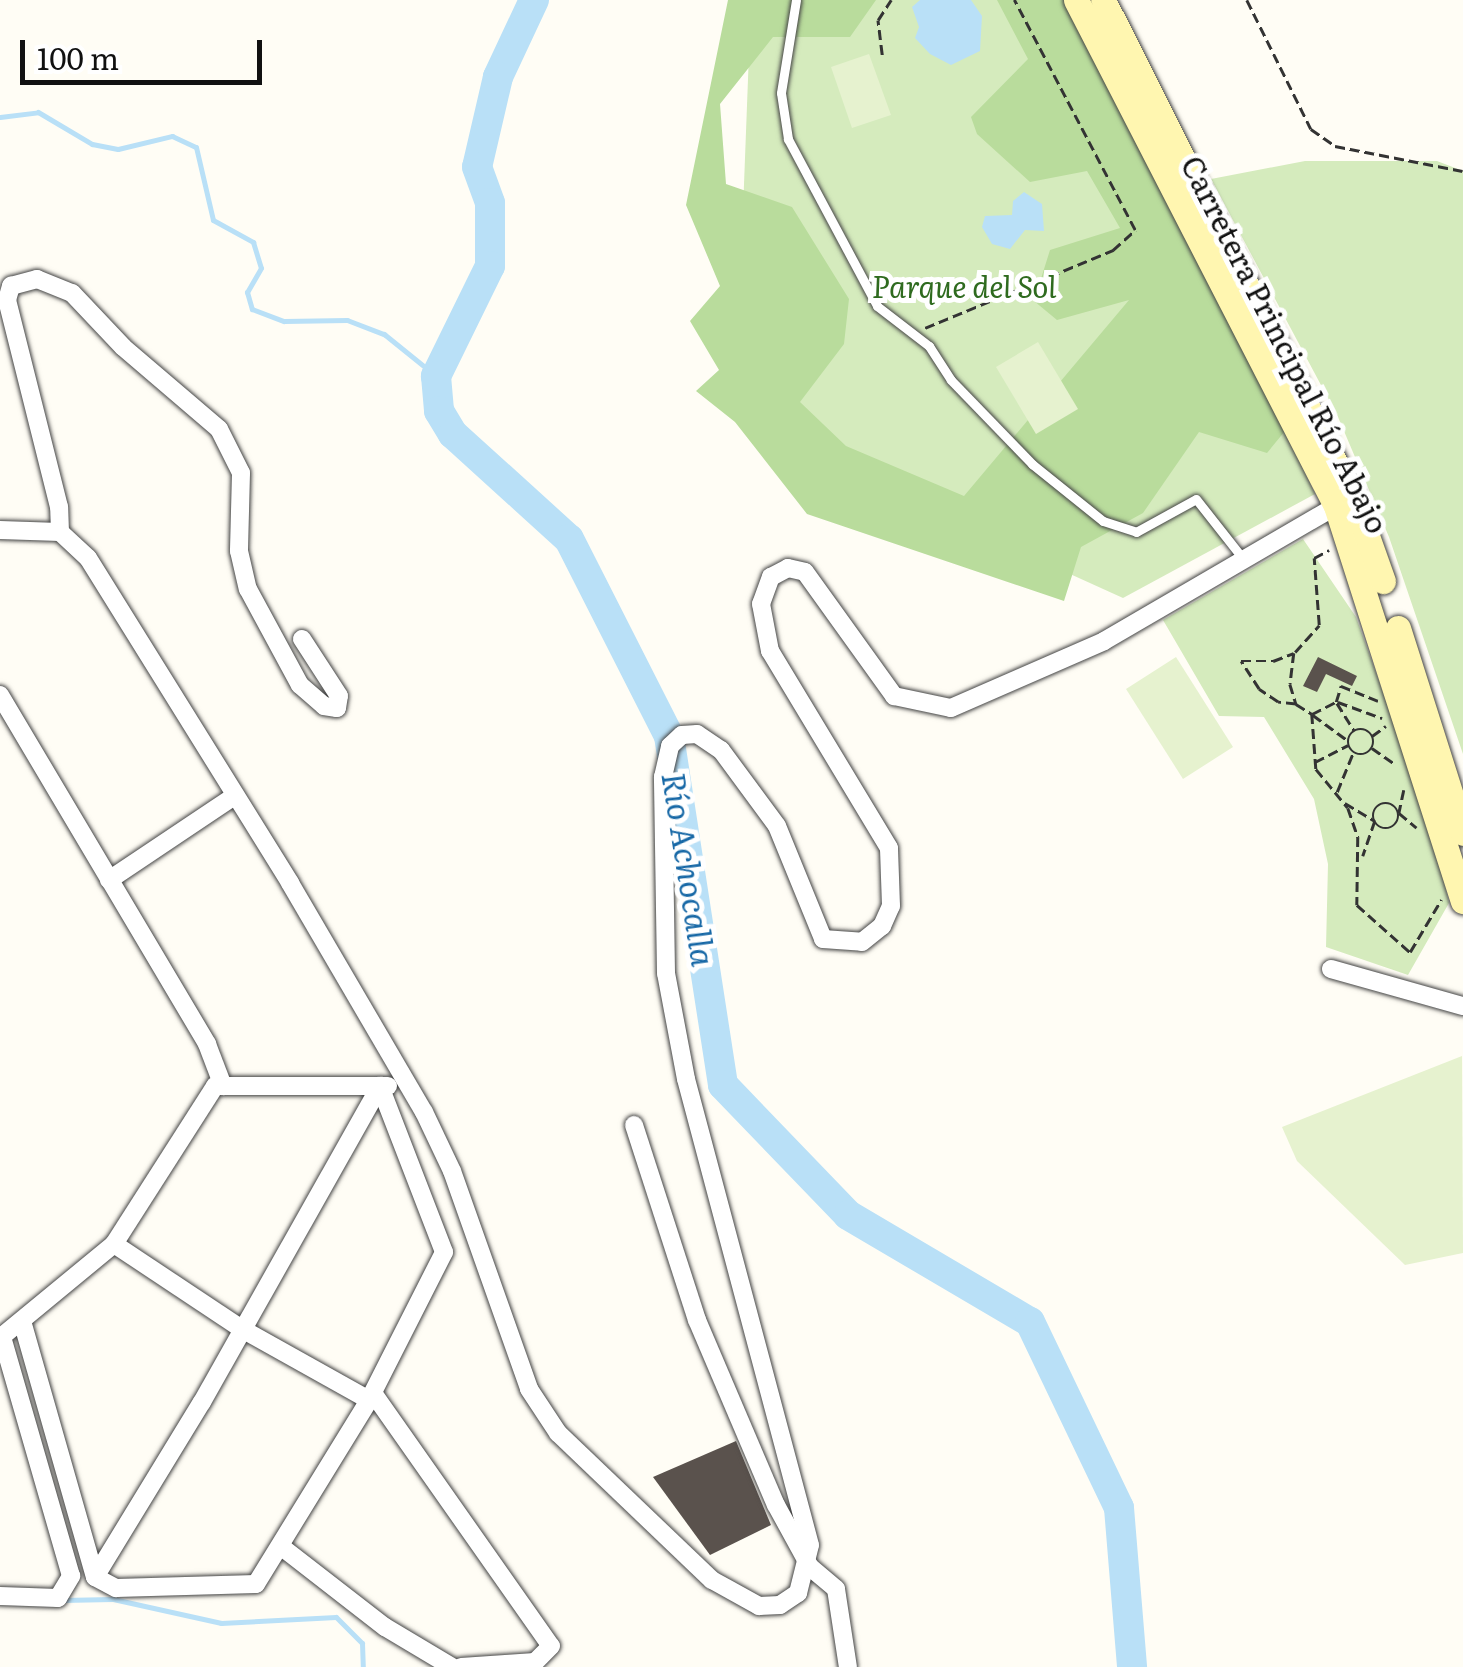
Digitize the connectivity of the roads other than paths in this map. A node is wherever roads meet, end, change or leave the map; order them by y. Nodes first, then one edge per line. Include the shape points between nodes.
1 (796, 0) edge
2 (1076, 0) edge
3 (1103, 0) edge
4 (1345, 504) junction
5 (0, 530) edge
6 (60, 532) junction
7 (1244, 560) junction
8 (302, 638) dead end
9 (0, 696) edge
10 (233, 797) junction
11 (1463, 834) edge
12 (110, 880) junction
13 (1453, 899) edge
14 (1331, 969) dead end
15 (1463, 1006) edge
16 (404, 1085) junction
17 (223, 1086) junction
18 (380, 1086) junction
19 (634, 1126) dead end
20 (114, 1244) junction
21 (22, 1321) junction
22 (242, 1329) junction
23 (1, 1337) edge
24 (371, 1397) junction
25 (283, 1548) junction
26 (810, 1568) junction
27 (95, 1577) junction
28 (0, 1596) edge
29 (452, 1667) edge
30 (461, 1667) edge
31 (848, 1667) edge

1 - 7 lane via 782,93 788,138 878,306 916,335 1032,464 1103,520 1136,532 1196,499
2 - 4 main road, Carretera Principal Río Abajo
3 - 4 main road, Carretera Principal Río Abajo
4 - 7 street
4 - 11 main road, Carretera Principal Río Abajo
4 - 13 main road, Carretera Principal Río Abajo via 1349,538
5 - 6 street
6 - 8 street via 7,300 12,286 37,279 72,293 123,347 219,429 241,473 239,551 248,588 300,684 324,706 337,708 339,696
6 - 10 street via 88,558
7 - 26 street via 1104,641 951,708 894,696 805,572 788,568 772,576 761,604 770,651 889,848 892,906 872,938 840,944 823,939 777,826 706,736 676,739 663,777 669,838 666,973 686,1079 781,1416
9 - 12 street
10 - 12 street
10 - 16 street via 377,1027
12 - 17 street via 207,1044
14 - 15 street
16 - 18 street
16 - 26 street via 452,1171 529,1389 558,1432 676,1548 738,1597 780,1605 798,1593
17 - 18 street
17 - 20 street via 205,1093
18 - 22 street
18 - 24 street via 444,1252
19 - 26 street via 698,1320
20 - 21 street
20 - 22 street
21 - 23 street
21 - 27 street
22 - 24 street
22 - 27 street
23 - 28 street via 71,1576 58,1598
24 - 25 street
24 - 30 street via 551,1646 534,1662
25 - 27 street via 267,1574 244,1589 116,1588
25 - 29 street via 386,1627
26 - 31 street via 836,1589

